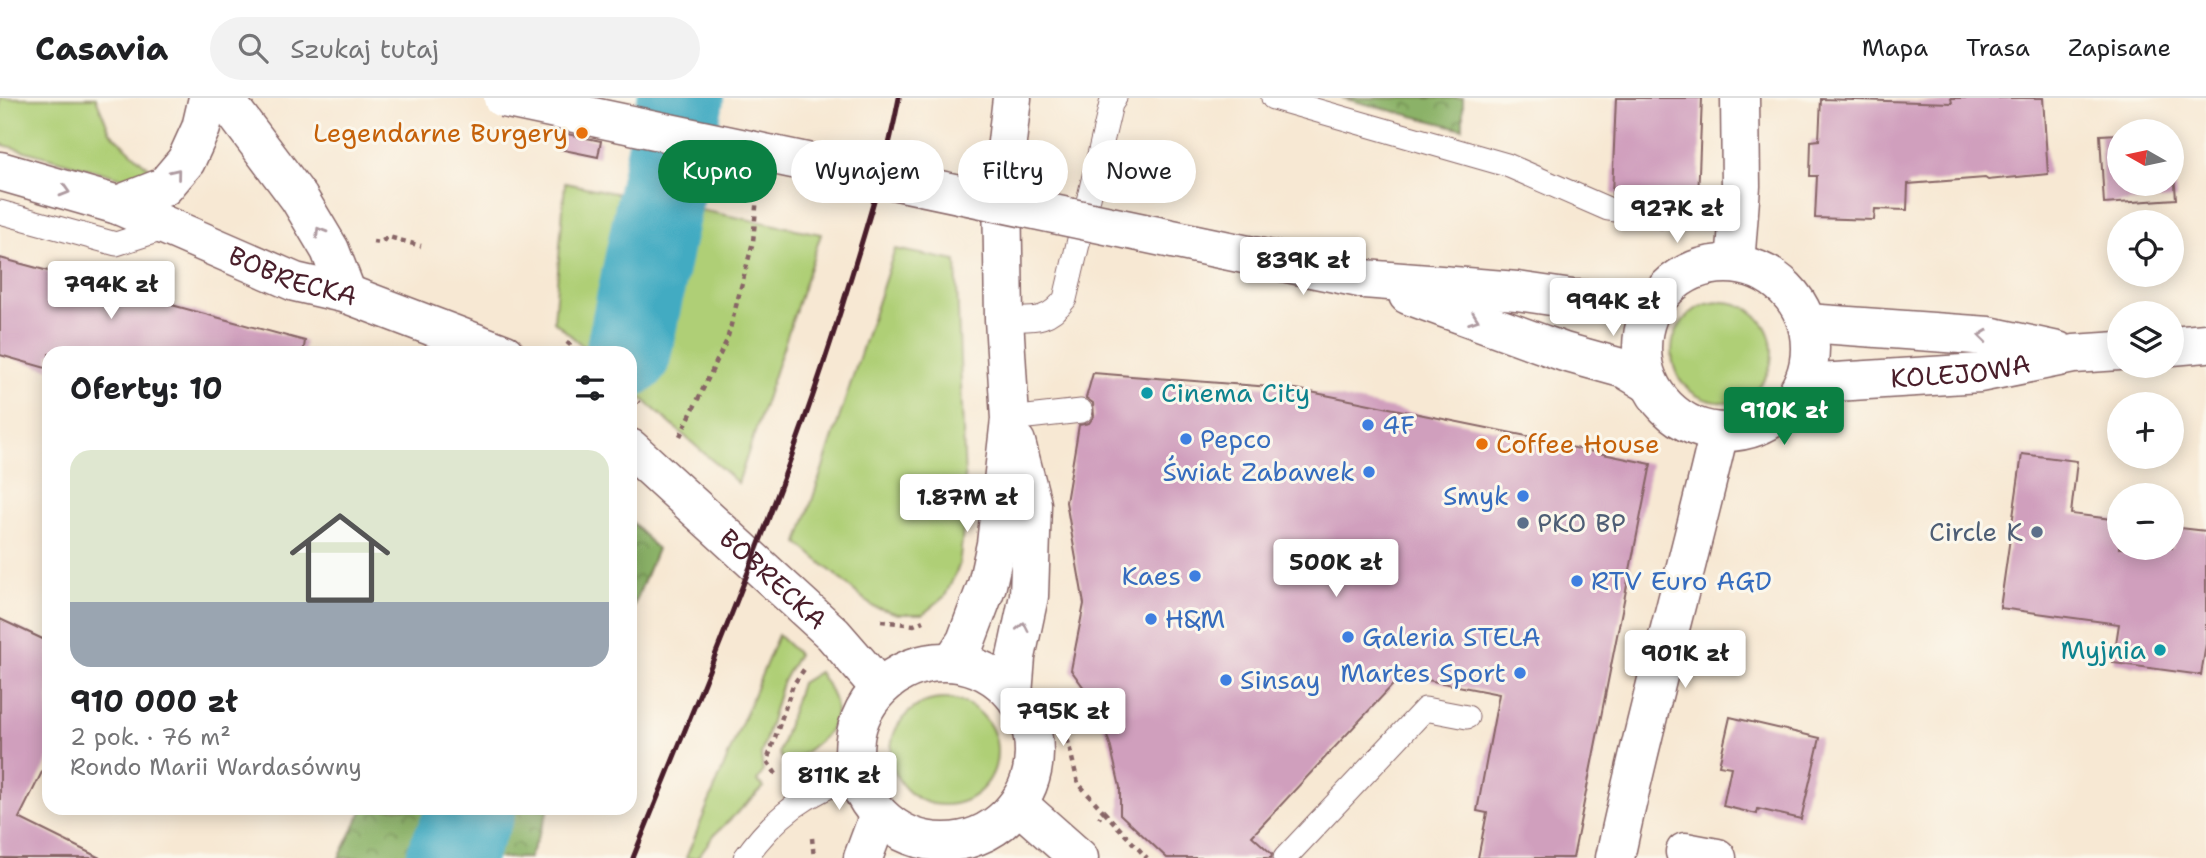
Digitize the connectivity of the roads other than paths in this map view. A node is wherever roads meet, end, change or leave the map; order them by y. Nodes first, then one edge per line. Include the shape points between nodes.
1 (208, 98) edge
2 (224, 98) edge
3 (503, 98) edge
4 (1012, 98) edge
5 (1115, 98) edge
6 (1273, 98) edge
7 (1740, 98) edge
8 (0, 170) edge
9 (118, 205) junction
10 (0, 212) edge
11 (1661, 217) dead end
12 (169, 227) junction
13 (1735, 264) junction
14 (1364, 279) junction
15 (347, 295) junction
16 (1656, 300) junction
17 (1004, 320) junction
18 (1807, 323) junction
19 (2206, 343) edge
20 (2184, 345) edge
21 (484, 346) edge
22 (2107, 352) edge
23 (2074, 354) junction
24 (1648, 383) junction
25 (1803, 384) junction
26 (1082, 411) dead end
27 (1010, 419) junction
28 (1719, 432) junction
29 (645, 461) edge
30 (952, 662) junction
31 (880, 688) junction
32 (1013, 694) junction
33 (1467, 717) dead end
34 (856, 776) junction
35 (1018, 804) junction
36 (878, 815) junction
37 (924, 850) edge
38 (1075, 854) edge
39 (745, 858) edge
40 (863, 858) edge
41 (1284, 858) edge
42 (1615, 858) edge

9 -> 1 street via 164,187 186,161
15 -> 2 street via 330,250 299,198
3 - 14 street, bridge
4 - 17 street via 1002,186
5 - 17 lane via 1065,299 1055,312 1044,316
6 - 11 lane via 1507,165 1608,209
7 - 13 street via 1741,186
8 -> 9 street, BOBRECKA
9 - 12 street, BOBRECKA
10 - 12 lane via 116,244
12 - 15 street, BOBRECKA via 295,282
13 - 16 street via 1690,271
13 - 18 street via 1780,282
14 - 16 street via 1572,299
14 -> 24 street via 1564,352 1625,369
15 - 21 street, BOBRECKA
16 - 24 street via 1644,327 1642,355
17 - 27 street
23 -> 18 street, KOLEJOWA via 1989,336
18 - 25 street via 1811,344
19 - 20 street
22 - 23 street, KOLEJOWA
23 - 25 street, KOLEJOWA via 1980,373
24 - 28 street via 1661,404 1680,420
25 - 28 street via 1772,420 1750,430
26 - 27 lane
27 - 30 street via 987,585 966,641
32 -> 27 street via 1029,596 1032,505
28 - 42 street
29 - 31 street, BOBRECKA via 833,634
30 - 31 street via 926,663 901,672
30 - 32 street via 996,678
31 - 34 street via 856,729
32 - 35 street via 1033,739 1033,764
33 - 41 lane via 1425,709
34 - 36 street
34 - 39 lane via 796,803
35 - 37 street via 976,837
35 - 38 street
36 - 37 street
36 - 40 street

